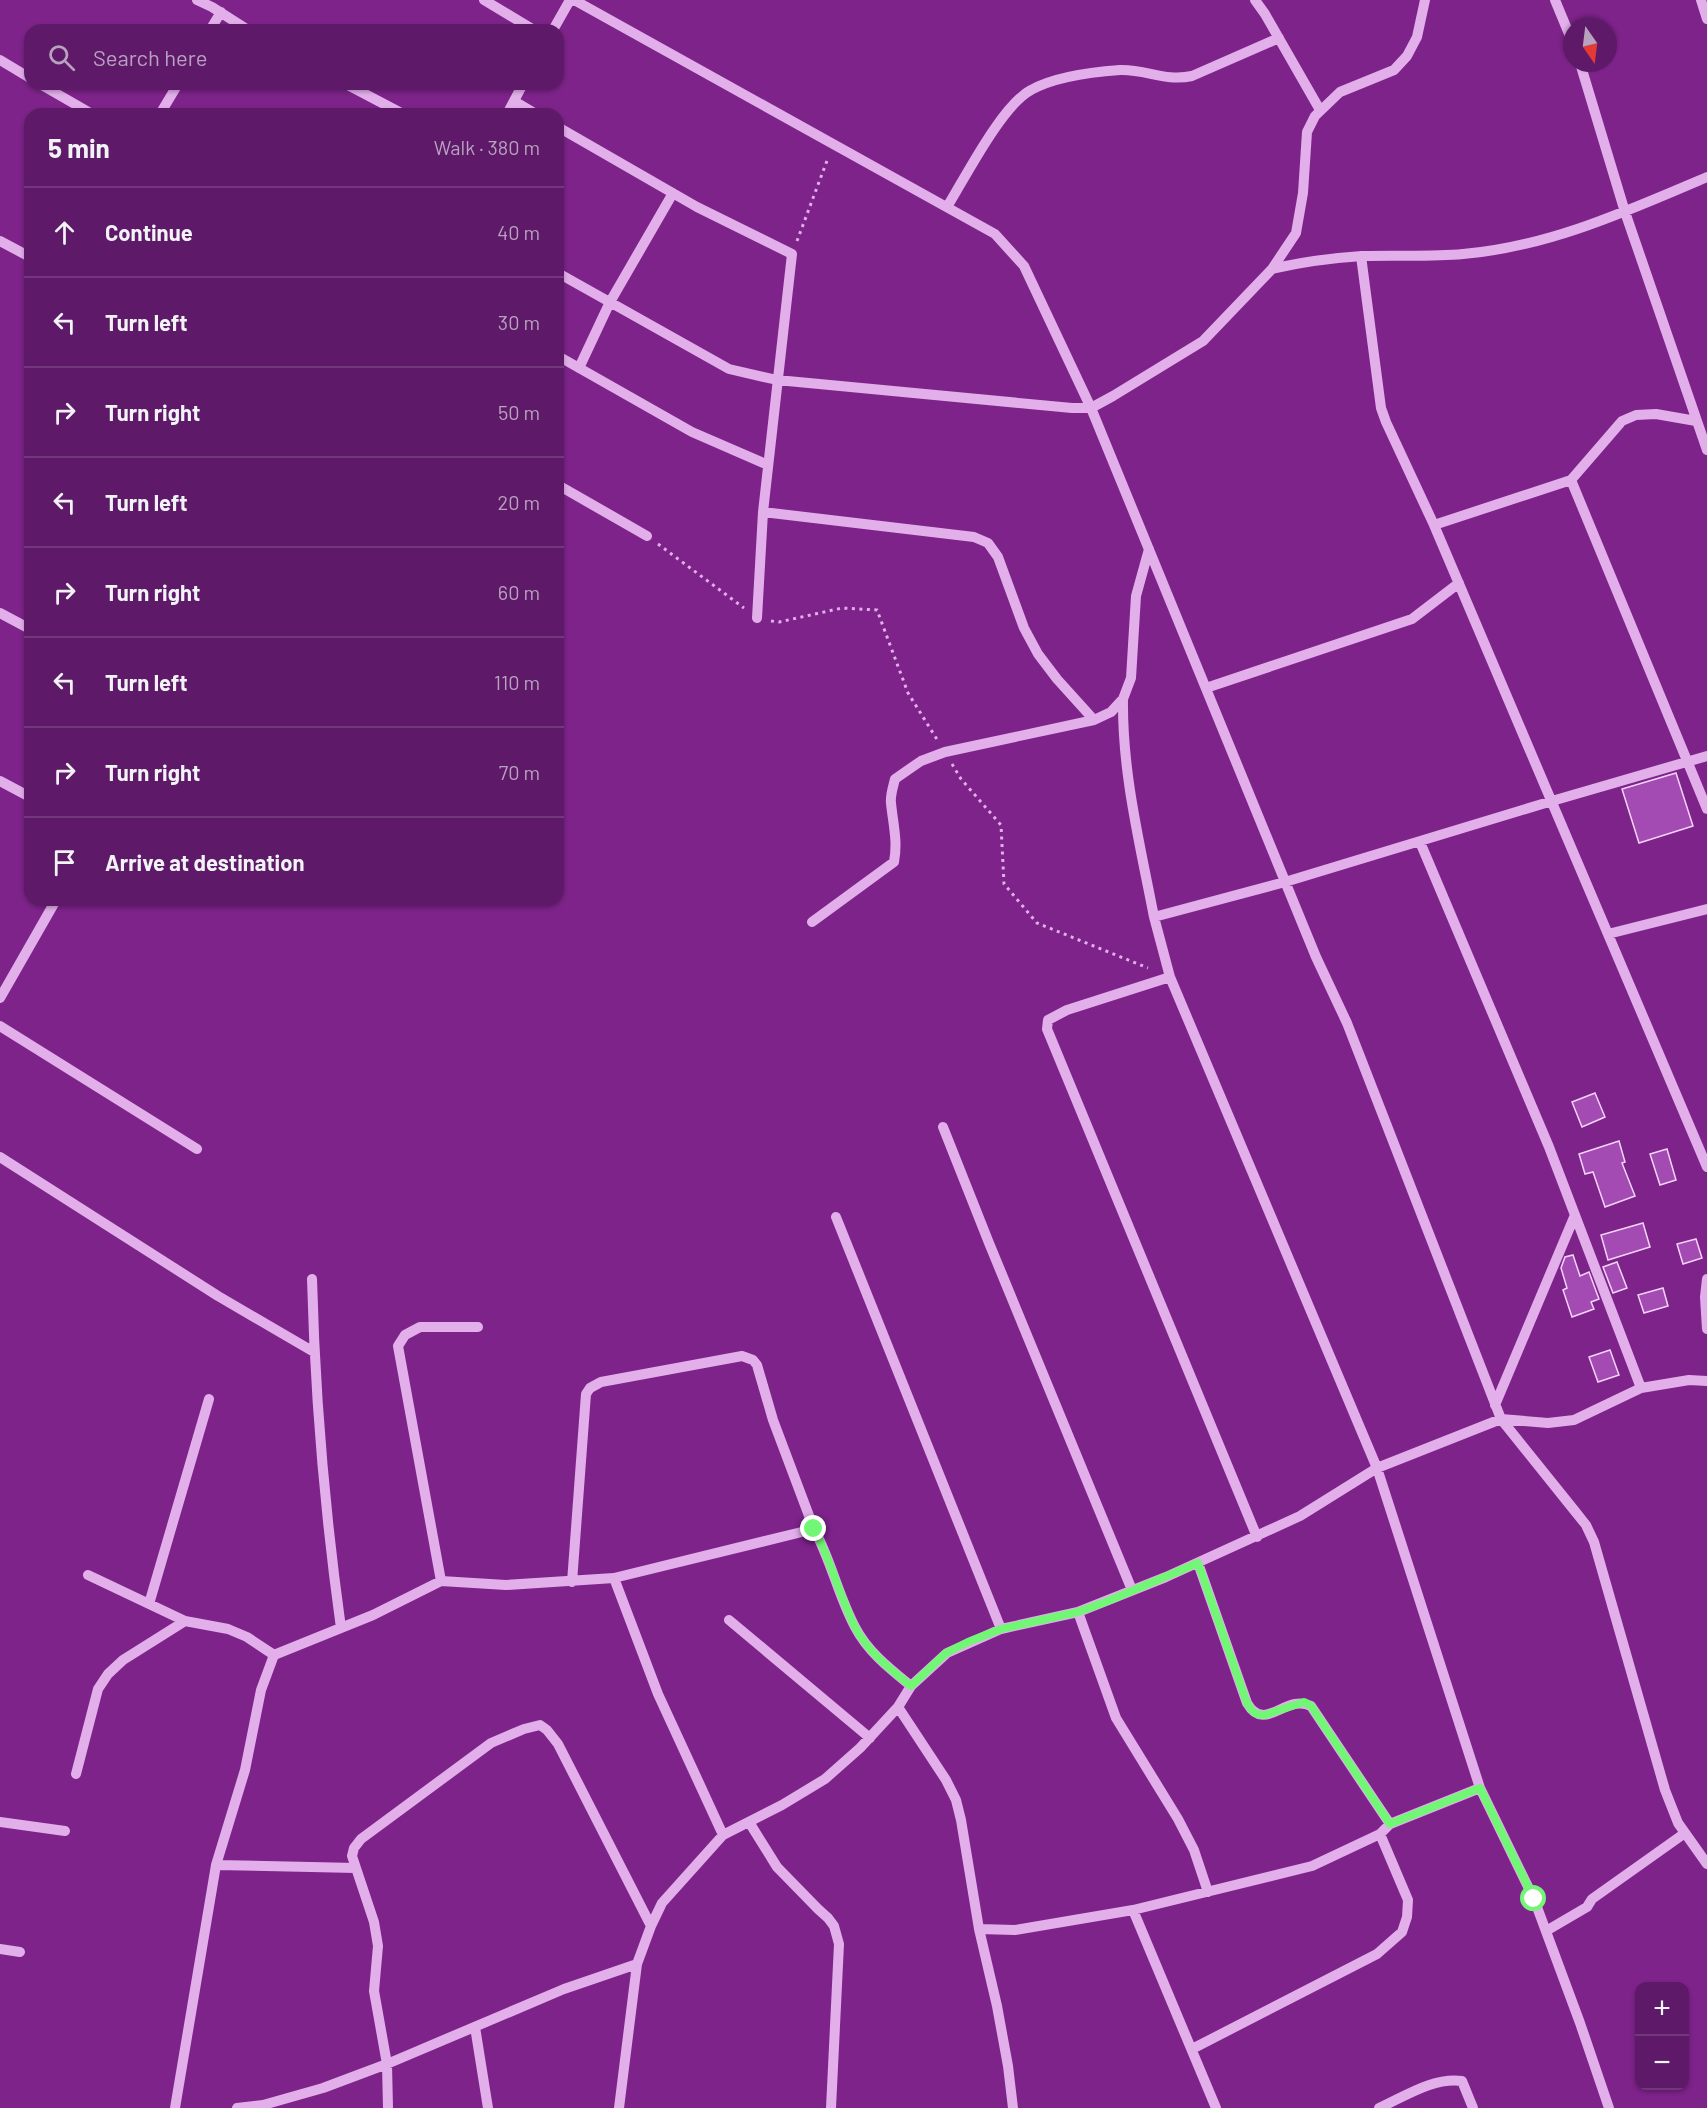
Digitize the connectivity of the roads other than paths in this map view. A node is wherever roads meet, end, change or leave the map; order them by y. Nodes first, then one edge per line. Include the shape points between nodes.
1 (197, 0) edge
2 (484, 0) edge
3 (572, 0) edge
4 (1255, 0) edge
5 (1425, 0) edge
6 (1555, 0) edge
7 (1701, 0) edge
8 (221, 12) junction
9 (1563, 19) edge
10 (1707, 19) edge
11 (214, 24) edge
12 (239, 24) edge
13 (524, 24) edge
14 (557, 24) edge
15 (1279, 38) junction
16 (0, 60) edge
17 (1583, 72) edge
18 (24, 74) edge
19 (50, 90) edge
20 (174, 90) edge
21 (357, 90) edge
22 (520, 90) edge
23 (514, 101) junction
24 (82, 108) edge
25 (164, 108) edge
26 (392, 108) edge
27 (510, 108) edge
28 (526, 108) edge
29 (1320, 110) junction
30 (564, 130) edge
31 (1707, 177) edge
32 (673, 193) junction
33 (947, 207) junction
34 (1625, 212) junction
35 (0, 241) edge
36 (24, 254) edge
37 (1361, 256) junction
38 (1272, 269) junction
39 (564, 276) edge
40 (610, 302) junction
41 (564, 359) edge
42 (579, 368) junction
43 (777, 380) junction
44 (1091, 408) junction
45 (1696, 421) junction
46 (1704, 436) edge
47 (1707, 450) edge
48 (768, 465) junction
49 (1571, 480) junction
50 (564, 488) edge
51 (763, 512) junction
52 (1434, 525) junction
53 (647, 536) road end
54 (1149, 549) junction
55 (1459, 583) junction
56 (0, 613) edge
57 (757, 618) road end
58 (24, 626) edge
59 (1206, 688) junction
60 (1123, 699) junction
61 (1094, 720) junction
62 (1707, 756) edge
63 (1687, 762) junction
64 (0, 781) edge
65 (24, 794) edge
66 (1552, 801) junction
67 (1707, 809) edge
68 (1420, 842) junction
69 (1285, 882) junction
70 (53, 906) edge
71 (1707, 909) edge
72 (1154, 917) junction
73 (812, 922) dead end
74 (1608, 934) junction
75 (1170, 977) junction
76 (0, 998) edge
77 (0, 1026) edge
78 (943, 1127) dead end
79 (1707, 1137) edge
80 (1696, 1141) junction
81 (197, 1149) dead end
82 (0, 1157) edge
83 (1707, 1167) edge
84 (1575, 1215) junction
85 (836, 1216) dead end
86 (312, 1279) dead end
87 (1707, 1280) edge
88 (478, 1328) dead end
89 (1707, 1329) edge
90 (314, 1352) junction
91 (1707, 1381) edge
92 (1641, 1388) junction
93 (209, 1399) dead end
94 (1495, 1405) junction
95 (1500, 1419) junction
96 (1377, 1468) junction
97 (814, 1529) junction
98 (1257, 1537) junction
99 (1198, 1563) junction
100 (88, 1575) dead end
101 (614, 1578) junction
102 (441, 1581) junction
103 (572, 1582) junction
104 (1132, 1590) junction
105 (149, 1604) junction
106 (1078, 1612) junction
107 (729, 1620) dead end
108 (185, 1621) junction
109 (342, 1628) junction
110 (1001, 1629) junction
111 (274, 1656) junction
112 (911, 1686) junction
113 (898, 1707) junction
114 (870, 1738) junction
115 (75, 1774) dead end
116 (1480, 1788) junction
117 (0, 1822) edge
118 (748, 1822) junction
119 (1390, 1824) junction
120 (65, 1832) dead end
121 (1685, 1833) junction
122 (1380, 1834) junction
123 (723, 1835) junction
124 (1707, 1864) edge
125 (216, 1865) junction
126 (356, 1868) junction
127 (1208, 1892) junction
128 (1133, 1910) junction
129 (651, 1926) junction
130 (979, 1929) junction
131 (1546, 1931) junction
132 (0, 1949) edge
133 (20, 1952) dead end
134 (637, 1964) junction
135 (475, 2027) junction
136 (1192, 2049) junction
137 (387, 2064) junction
138 (175, 2108) edge
139 (237, 2108) edge
140 (388, 2108) edge
141 (488, 2108) edge
142 (619, 2108) edge
143 (831, 2108) edge
144 (1012, 2108) edge
145 (1216, 2108) edge
146 (1379, 2108) edge
147 (1473, 2108) edge
148 (1609, 2108) edge

1 - 8 street
2 - 13 street
3 - 14 street
3 - 33 street
4 - 15 street
5 - 29 street via 1417,37 1401,63 1394,70 1340,92
6 - 9 street
7 - 10 street
8 - 11 street
8 - 12 street
15 - 29 street
15 - 33 street via 1178,79 1122,70 1069,77 1030,90 1002,119
16 - 18 street
17 - 34 street
19 - 24 street
20 - 25 street
21 - 26 street
22 - 23 street
23 - 27 street
23 - 28 street
29 - 38 street via 1307,132 1296,233
30 - 32 street
31 - 34 street
32 - 40 street
32 - 43 street via 792,254
33 - 44 street via 995,234 1024,266
34 - 37 street via 1529,244 1463,254
34 - 45 street
35 - 36 street
37 - 38 street
37 - 52 street via 1382,408
38 - 44 street via 1203,341
39 - 40 street
40 - 42 street
40 - 43 street via 729,369
41 - 42 street
42 - 48 street via 692,432
43 - 44 street
43 - 48 street
44 - 54 street
45 - 46 street
45 - 49 street via 1656,414 1622,421
46 - 47 street
48 - 51 street
49 - 52 street
49 - 63 street
50 - 53 street
51 - 57 street
51 - 61 street via 974,537 988,543 998,557 1024,628 1038,654
52 - 55 street
54 - 59 street
54 - 60 street via 1136,596 1131,678
55 - 59 street via 1413,619
55 - 66 street
56 - 58 street
59 - 69 street
60 - 61 street via 1111,712
60 - 72 street via 1126,774
61 - 73 street via 945,752 921,761 895,779 890,801 896,829 894,862
62 - 63 street
63 - 66 street
63 - 67 street
64 - 65 street
66 - 68 street
66 - 74 street
68 - 69 street
68 - 84 street
69 - 72 street
69 - 94 street via 1351,1034
70 - 76 street
71 - 74 street
72 - 75 street
74 - 80 street
75 - 96 street
75 - 98 street via 1067,1010 1048,1020 1047,1029
77 - 81 street
78 - 104 street
79 - 80 street
80 - 83 street
82 - 90 street via 218,1296
84 - 92 street
84 - 94 street
85 - 110 street
86 - 90 street
87 - 89 street
88 - 102 street via 420,1327 405,1335 398,1346
90 - 109 street via 331,1555
91 - 92 street
92 - 95 street via 1574,1420 1548,1424
93 - 105 street
94 - 95 street
95 - 96 street
95 - 121 street via 1586,1525 1594,1542 1665,1790
96 - 98 street via 1300,1516
96 - 116 street
97 - 101 street
97 - 103 street via 753,1360 742,1356 601,1382 586,1394
97 - 112 street via 855,1627 878,1659
98 - 99 street
99 - 104 street
99 - 119 street via 1253,1713 1265,1715 1304,1702 1311,1706
100 - 105 street
101 - 103 street
101 - 123 street via 658,1694
102 - 103 street via 506,1585
102 - 109 street
104 - 106 street
105 - 108 street
106 - 110 street
106 - 127 street via 1116,1718 1178,1819 1194,1850
107 - 114 street
108 - 111 street via 228,1629
108 - 115 street via 123,1660 108,1674 98,1689
109 - 111 street
110 - 112 street via 946,1653
111 - 125 street via 261,1690 245,1770
112 - 113 street
113 - 114 street
113 - 130 street via 956,1800
114 - 118 street via 825,1779
116 - 119 street
116 - 131 street
117 - 120 street
118 - 123 street
118 - 143 street via 777,1867 834,1926 839,1944
119 - 122 street
121 - 124 street
121 - 131 street via 1587,1906
122 - 127 street via 1312,1866
122 - 136 street via 1408,1900 1402,1932 1377,1954
123 - 129 street via 662,1903
125 - 126 street
125 - 138 street
126 - 129 street via 352,1856 361,1839 491,1743 540,1725 558,1744
126 - 137 street via 376,1930 374,1991
127 - 128 street
128 - 130 street via 1015,1930
128 - 136 street
129 - 134 street
130 - 144 street via 999,2016
131 - 148 street
132 - 133 street
134 - 135 street via 564,1989
134 - 142 street
135 - 137 street
135 - 141 street
136 - 145 street
137 - 139 street via 323,2088
137 - 140 street
146 - 147 street via 1450,2080 1462,2081

